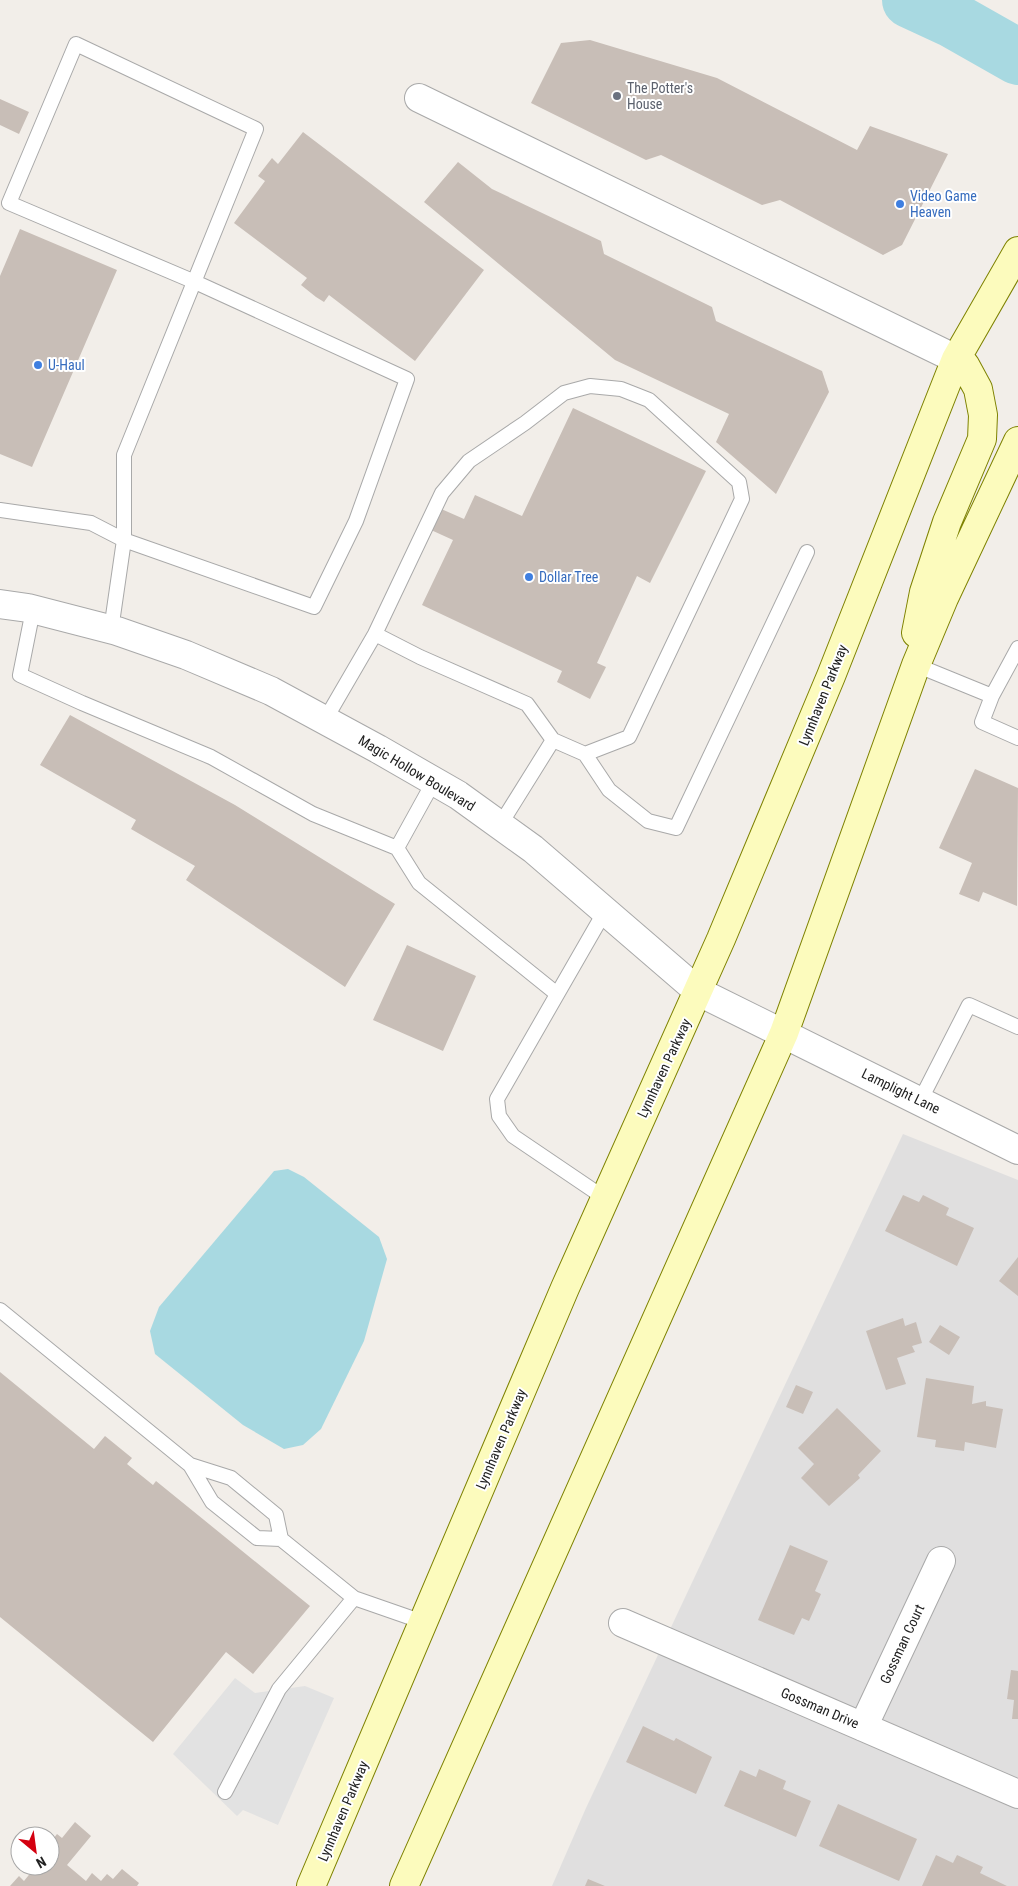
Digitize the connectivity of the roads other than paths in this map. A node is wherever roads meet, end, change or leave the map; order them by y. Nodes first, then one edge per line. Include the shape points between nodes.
1 (419, 98) dead end
2 (1018, 251) edge
3 (195, 282) junction
4 (956, 359) junction
5 (1018, 441) edge
6 (0, 510) edge
7 (124, 540) junction
8 (807, 552) dead end
9 (0, 604) edge
10 (33, 610) junction
11 (111, 630) junction
12 (375, 634) junction
13 (1018, 648) edge
14 (916, 664) junction
15 (992, 696) junction
16 (325, 720) junction
17 (1018, 738) edge
18 (554, 740) junction
19 (586, 754) junction
20 (434, 781) junction
21 (500, 825) junction
22 (397, 848) junction
23 (604, 910) junction
24 (699, 992) junction
25 (557, 994) junction
26 (1018, 1027) edge
27 (784, 1034) junction
28 (920, 1101) junction
29 (1018, 1150) edge
30 (606, 1198) junction
31 (0, 1310) edge
32 (190, 1464) junction
33 (281, 1539) junction
34 (941, 1561) dead end
35 (354, 1598) junction
36 (423, 1622) junction
37 (623, 1623) dead end
38 (863, 1727) junction
39 (225, 1792) dead end
40 (1018, 1794) edge
41 (311, 1886) edge
42 (404, 1886) edge

1 - 4 street
2 - 4 main road, Lynnhaven Parkway
3 - 3 lane via 256,129 76,44 9,203
3 - 7 lane via 124,455
3 - 7 lane via 408,379 356,521 314,607
4 - 14 main road via 965,365 978,389 983,415 982,439 947,522 924,592 914,640
4 - 24 main road, Lynnhaven Parkway via 831,676
5 - 14 main road
6 - 7 lane via 91,523
7 - 11 lane
8 - 19 lane via 676,828 648,821 608,790
9 - 10 street, Magic Hollow Boulevard
10 - 11 street, Magic Hollow Boulevard
10 - 22 lane via 20,675 211,757 313,814
11 - 16 street, Magic Hollow Boulevard via 186,655 262,687
12 - 16 lane
12 - 18 lane via 527,704
12 - 19 lane via 442,493 469,461 564,394 590,386 621,389 649,400 739,482 742,499 629,737
13 - 15 lane
14 - 15 lane
14 - 27 main road
15 - 17 lane via 982,722
16 - 20 street, Magic Hollow Boulevard
18 - 19 lane
18 - 21 lane
20 - 21 street, Magic Hollow Boulevard
20 - 22 lane
21 - 23 street, Magic Hollow Boulevard
22 - 25 lane via 419,883
23 - 24 street, Magic Hollow Boulevard
23 - 25 lane
24 - 27 street, Magic Hollow Boulevard
24 - 30 main road, Lynnhaven Parkway
25 - 30 lane via 497,1099 499,1116 514,1136
26 - 28 lane via 969,1006
27 - 28 street, Lamplight Lane
27 - 42 main road
28 - 29 street, Lamplight Lane
30 - 36 main road, Lynnhaven Parkway
31 - 32 lane
32 - 33 lane via 212,1502 257,1538
32 - 33 lane via 231,1478 276,1515
33 - 35 lane
34 - 38 street, Gossman Court
35 - 36 lane
35 - 39 lane via 279,1689
36 - 41 main road, Lynnhaven Parkway
37 - 38 street, Gossman Drive
38 - 40 street, Gossman Drive

